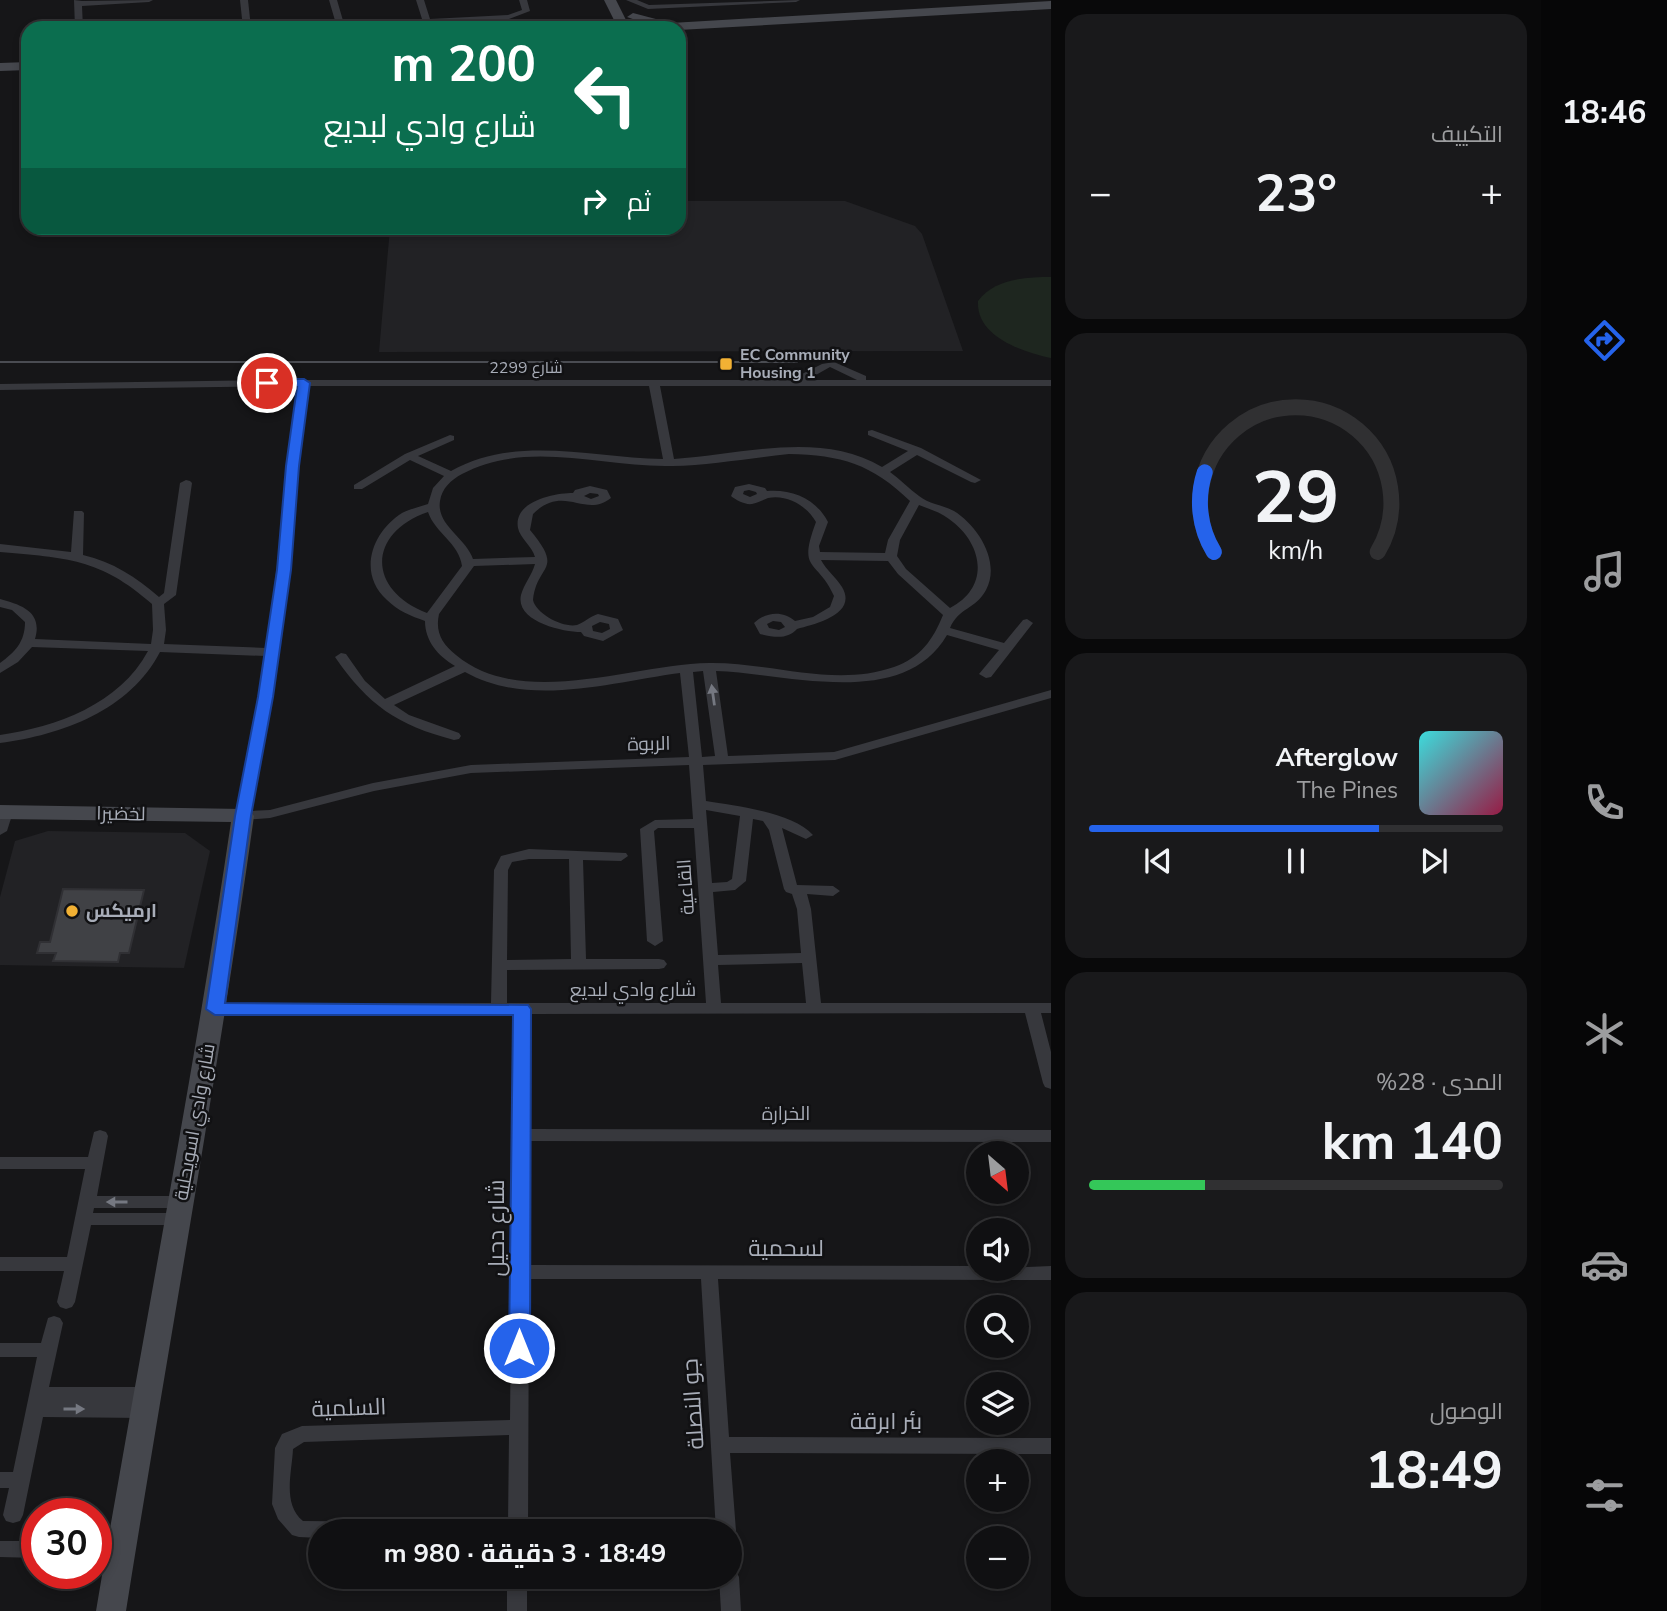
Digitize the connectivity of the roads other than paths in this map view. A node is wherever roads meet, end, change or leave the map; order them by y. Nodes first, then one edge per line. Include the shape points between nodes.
1 (149, 0) edge
2 (244, 0) edge
3 (333, 0) edge
4 (420, 0) edge
5 (523, 0) edge
6 (610, 0) edge
7 (624, 0) edge
8 (630, 0) edge
9 (796, 0) edge
10 (1008, 0) edge
11 (79, 2) edge
12 (717, 2) edge
13 (1041, 4) edge
14 (986, 10) junction
15 (1051, 19) edge
16 (79, 21) edge
17 (246, 21) edge
18 (339, 21) edge
19 (427, 21) edge
20 (440, 21) edge
21 (627, 21) edge
22 (629, 21) edge
23 (686, 28) edge
24 (21, 66) edge
25 (0, 68) edge
26 (792, 382) junction
27 (873, 382) junction
28 (304, 383) junction
29 (654, 383) junction
30 (1051, 383) edge
31 (0, 387) edge
32 (872, 433) dead end
33 (450, 438) dead end
34 (918, 450) junction
35 (409, 456) junction
36 (669, 463) junction
37 (883, 471) junction
38 (451, 475) junction
39 (975, 480) dead end
40 (186, 483) dead end
41 (358, 487) dead end
42 (765, 495) dead end
43 (577, 496) dead end
44 (916, 500) junction
45 (433, 506) junction
46 (78, 513) dead end
47 (0, 548) edge
48 (77, 556) junction
49 (814, 556) junction
50 (892, 557) junction
51 (542, 560) junction
52 (468, 563) junction
53 (0, 603) edge
54 (158, 603) junction
55 (949, 614) junction
56 (431, 620) junction
57 (1027, 623) dead end
58 (791, 626) dead end
59 (585, 628) dead end
60 (943, 630) junction
61 (30, 643) junction
62 (157, 646) junction
63 (1007, 648) junction
64 (272, 652) junction
65 (341, 657) dead end
66 (464, 667) junction
67 (709, 667) junction
68 (686, 668) junction
69 (0, 669) edge
70 (986, 674) dead end
71 (1051, 694) edge
72 (384, 705) junction
73 (693, 729) junction
74 (717, 730) junction
75 (454, 736) dead end
76 (0, 739) edge
77 (722, 761) junction
78 (696, 763) junction
79 (699, 804) junction
80 (747, 813) junction
81 (243, 816) junction
82 (2, 818) edge
83 (768, 818) junction
84 (701, 823) junction
85 (806, 835) dead end
86 (576, 855) junction
87 (621, 856) dead end
88 (706, 888) junction
89 (833, 891) dead end
90 (799, 892) junction
91 (655, 940) dead end
92 (809, 958) junction
93 (711, 960) junction
94 (579, 964) junction
95 (659, 964) dead end
96 (500, 965) junction
97 (1051, 1008) edge
98 (215, 1009) junction
99 (499, 1009) junction
100 (522, 1009) junction
101 (715, 1009) junction
102 (814, 1009) junction
103 (1032, 1009) junction
104 (1051, 1083) edge
105 (521, 1135) junction
106 (100, 1136) dead end
107 (1051, 1136) edge
108 (0, 1163) edge
109 (95, 1163) junction
110 (85, 1210) junction
111 (179, 1211) junction
112 (0, 1264) edge
113 (74, 1264) junction
114 (520, 1272) junction
115 (709, 1272) junction
116 (1051, 1273) edge
117 (66, 1302) dead end
118 (54, 1323) dead end
119 (0, 1350) edge
120 (48, 1350) junction
121 (37, 1402) junction
122 (145, 1402) junction
123 (519, 1427) junction
124 (721, 1445) junction
125 (1051, 1446) edge
126 (0, 1480) edge
127 (21, 1480) junction
128 (13, 1515) dead end
129 (518, 1519) edge
130 (725, 1519) edge
131 (308, 1529) edge
132 (112, 1534) edge
133 (0, 1549) edge
134 (21, 1550) edge
135 (110, 1589) edge
136 (517, 1589) edge
137 (730, 1589) edge
138 (111, 1611) edge
139 (517, 1611) edge
140 (731, 1611) edge

1 - 11 street
2 - 17 street
3 - 18 street
4 - 19 street
5 - 20 street via 527,9 519,15
6 - 21 main road
7 - 22 main road
8 - 12 street via 658,7
9 - 12 street
10 - 14 main road
11 - 16 street
13 - 14 main road
13 - 15 main road
14 - 15 main road
14 - 23 main road
24 - 25 main road
26 - 27 street, شارع 2299
26 - 27 street via 830,366
26 - 29 street, شارع 2299
27 - 30 street, شارع 2299
28 - 29 street, شارع 2299
28 - 31 street, شارع 2299
28 - 64 street, شارع وادي اسويحلية
29 - 36 street
32 - 34 street
33 - 35 street
34 - 37 street
34 - 39 street
35 - 38 street
35 - 41 street
36 - 37 street via 818,451 854,457
36 - 38 street via 532,452 489,459
37 - 44 street
38 - 45 street
40 - 54 street via 170,596
42 - 49 street via 796,498 817,513 822,522
43 - 51 street via 553,498 526,514 524,530
44 - 50 street via 894,540
44 - 55 street via 958,519 983,556 985,571 978,593
45 - 52 street via 440,524 465,550
45 - 56 street via 403,515 383,537 375,565 379,584 395,604
46 - 48 street
47 - 48 street
48 - 54 street via 118,571
49 - 50 street
49 - 58 street via 840,600 823,618
50 - 55 street
51 - 52 street
51 - 59 street via 526,596 528,607 555,625
52 - 56 street
53 - 61 street via 16,607 31,621
54 - 62 street
55 - 60 street
56 - 66 street via 440,647
57 - 63 street
60 - 63 street
60 - 67 street via 928,654 883,675 828,679
61 - 62 street
61 - 69 street
62 - 64 street
62 - 76 street via 142,673 114,698 68,723
63 - 70 street
64 - 81 street, شارع وادي اسويحلية
65 - 72 street via 359,684
66 - 68 street via 498,681 535,685
66 - 72 street
67 - 68 street
74 -> 67 street
68 - 73 street, القاعية
71 - 77 street, الربوة via 835,756
72 - 75 street
73 - 74 street
73 - 78 street, القاعية
74 - 77 street
77 - 78 street, الربوة
78 - 79 street, القاعية
78 - 81 street, الربوة via 471,769
79 - 80 street
79 - 84 street, القاعية
80 - 83 street
80 - 88 street via 739,881 730,887
81 - 82 main road, لخضيرا
81 - 98 main road, شارع وادي اسويحلية
83 - 85 street
83 - 90 street via 776,830 790,887
84 - 88 street, القاعية
84 - 91 street via 648,826
86 - 87 street
86 - 94 street
86 - 96 street via 528,854 506,859 501,870
88 - 93 street, القاعية
89 - 90 street
90 - 92 street
92 - 93 street
92 - 102 street
93 - 101 street, القاعية
94 - 95 street
94 - 96 street
96 - 99 street
97 - 103 street, شارع وادي لبديع
98 - 99 street, شارع وادي لبديع
98 - 111 main road, شارع وادي اسويحلية
99 - 100 street, شارع وادي لبديع
100 - 101 street, شارع وادي لبديع
100 - 105 street, شارع دحيل
101 - 102 street, شارع وادي لبديع
102 - 103 street, شارع وادي لبديع
103 - 104 street
105 - 107 street, الخرارة
105 - 114 street, شارع دحيل
106 - 109 street
108 - 109 street
109 - 110 street
110 - 111 street
110 - 113 street
111 - 122 main road, شارع وادي اسويحلية
112 - 113 street
113 - 117 street
114 - 115 street, لسحمية
114 - 123 street, شارع دحيل
115 - 116 street, لسحمية
115 - 124 street, جو النصلة
118 - 120 street
119 - 120 street
120 - 121 street
121 - 122 street
121 - 127 street
122 - 132 main road, شارع وادي اسويحلية
123 - 129 street, شارع دحيل
123 - 131 street, السلمية via 302,1434 289,1440 284,1448 281,1509 287,1522
124 - 125 street, بئر ابرقة
124 - 130 street, جو النصلة
126 - 127 street
127 - 128 street
133 - 134 street
135 - 138 main road, شارع وادي اسويحلية
136 - 139 street
137 - 140 street

